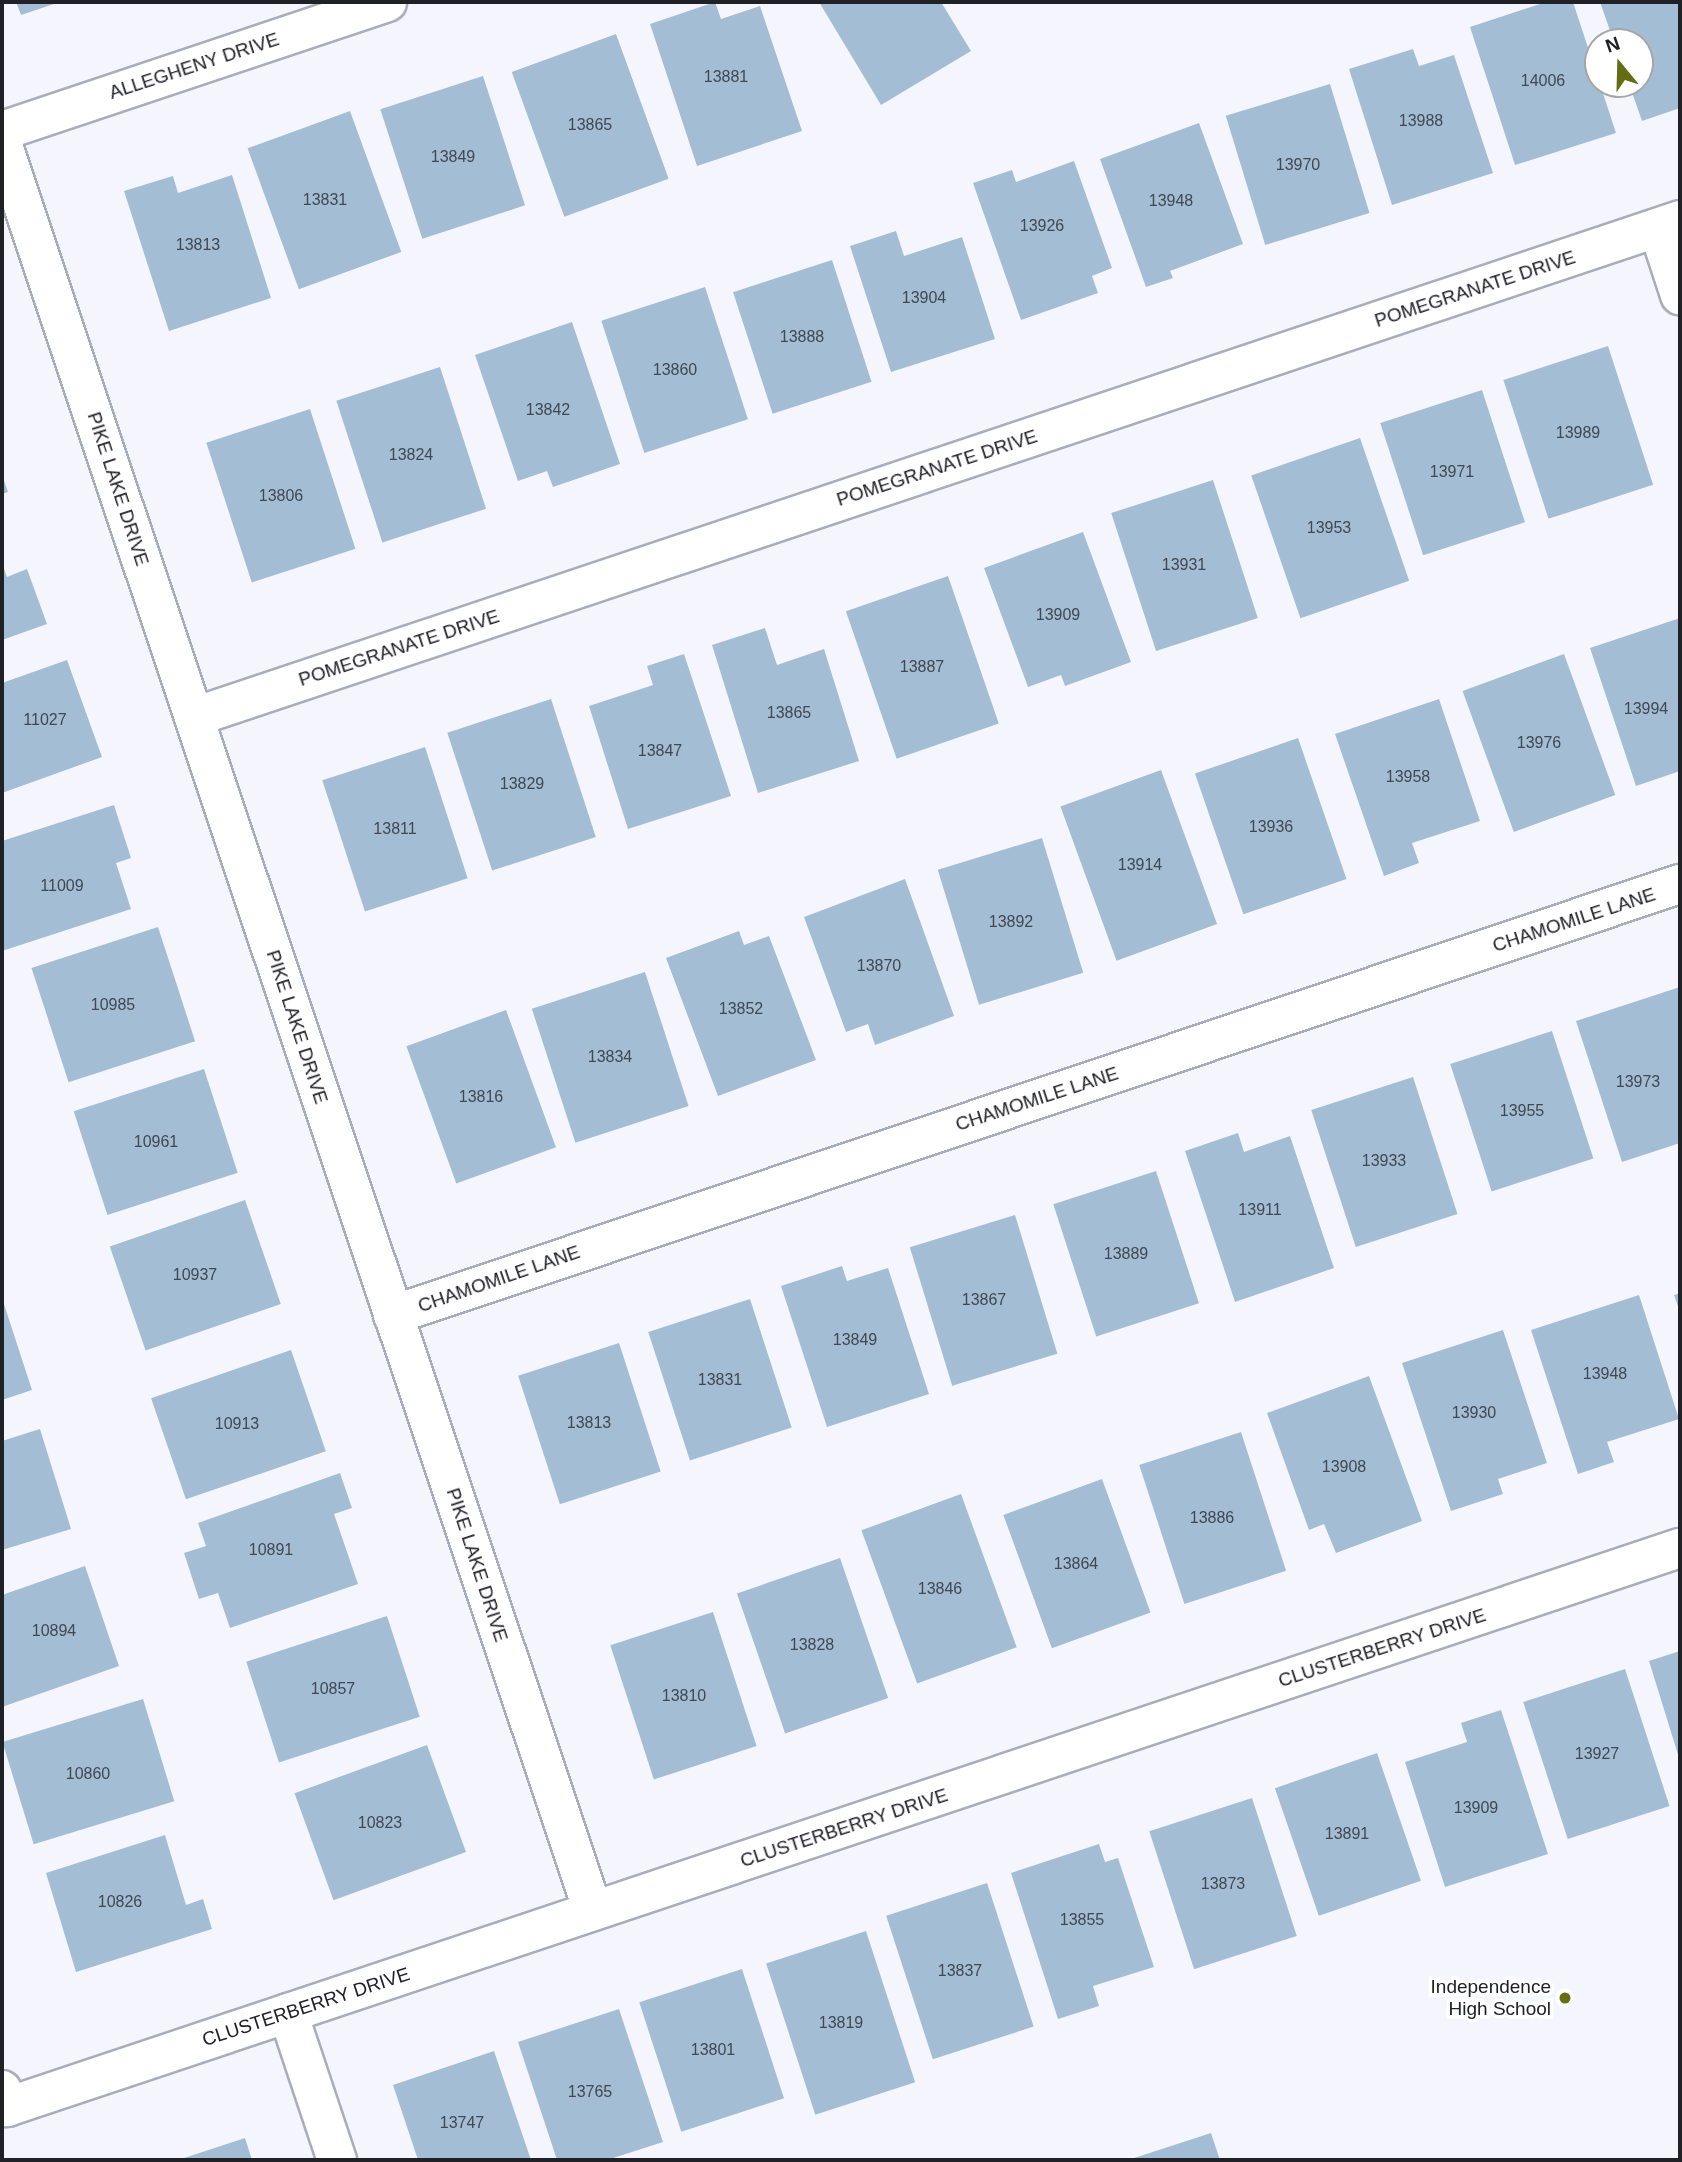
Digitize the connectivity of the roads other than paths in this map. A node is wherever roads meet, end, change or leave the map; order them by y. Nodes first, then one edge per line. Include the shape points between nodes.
1 (387, 2) edge
2 (2, 131) edge
3 (2, 143) edge
4 (1669, 224) edge
5 (1680, 295) edge
6 (194, 717) junction
7 (1680, 884) edge
8 (393, 1315) junction
9 (1680, 1548) edge
10 (593, 1912) junction
11 (288, 2013) junction
12 (5, 2098) edge
13 (337, 2160) edge

1 - 2 street, ALLEGHENY DRIVE
3 - 6 street, PIKE LAKE DRIVE
4 - 5 street
4 - 6 street, POMEGRANATE DRIVE
6 - 8 street, PIKE LAKE DRIVE
7 - 8 street, CHAMOMILE LANE
8 - 10 street, PIKE LAKE DRIVE
9 - 10 street, CLUSTERBERRY DRIVE
10 - 11 street, CLUSTERBERRY DRIVE
11 - 12 street, CLUSTERBERRY DRIVE
11 - 13 street

